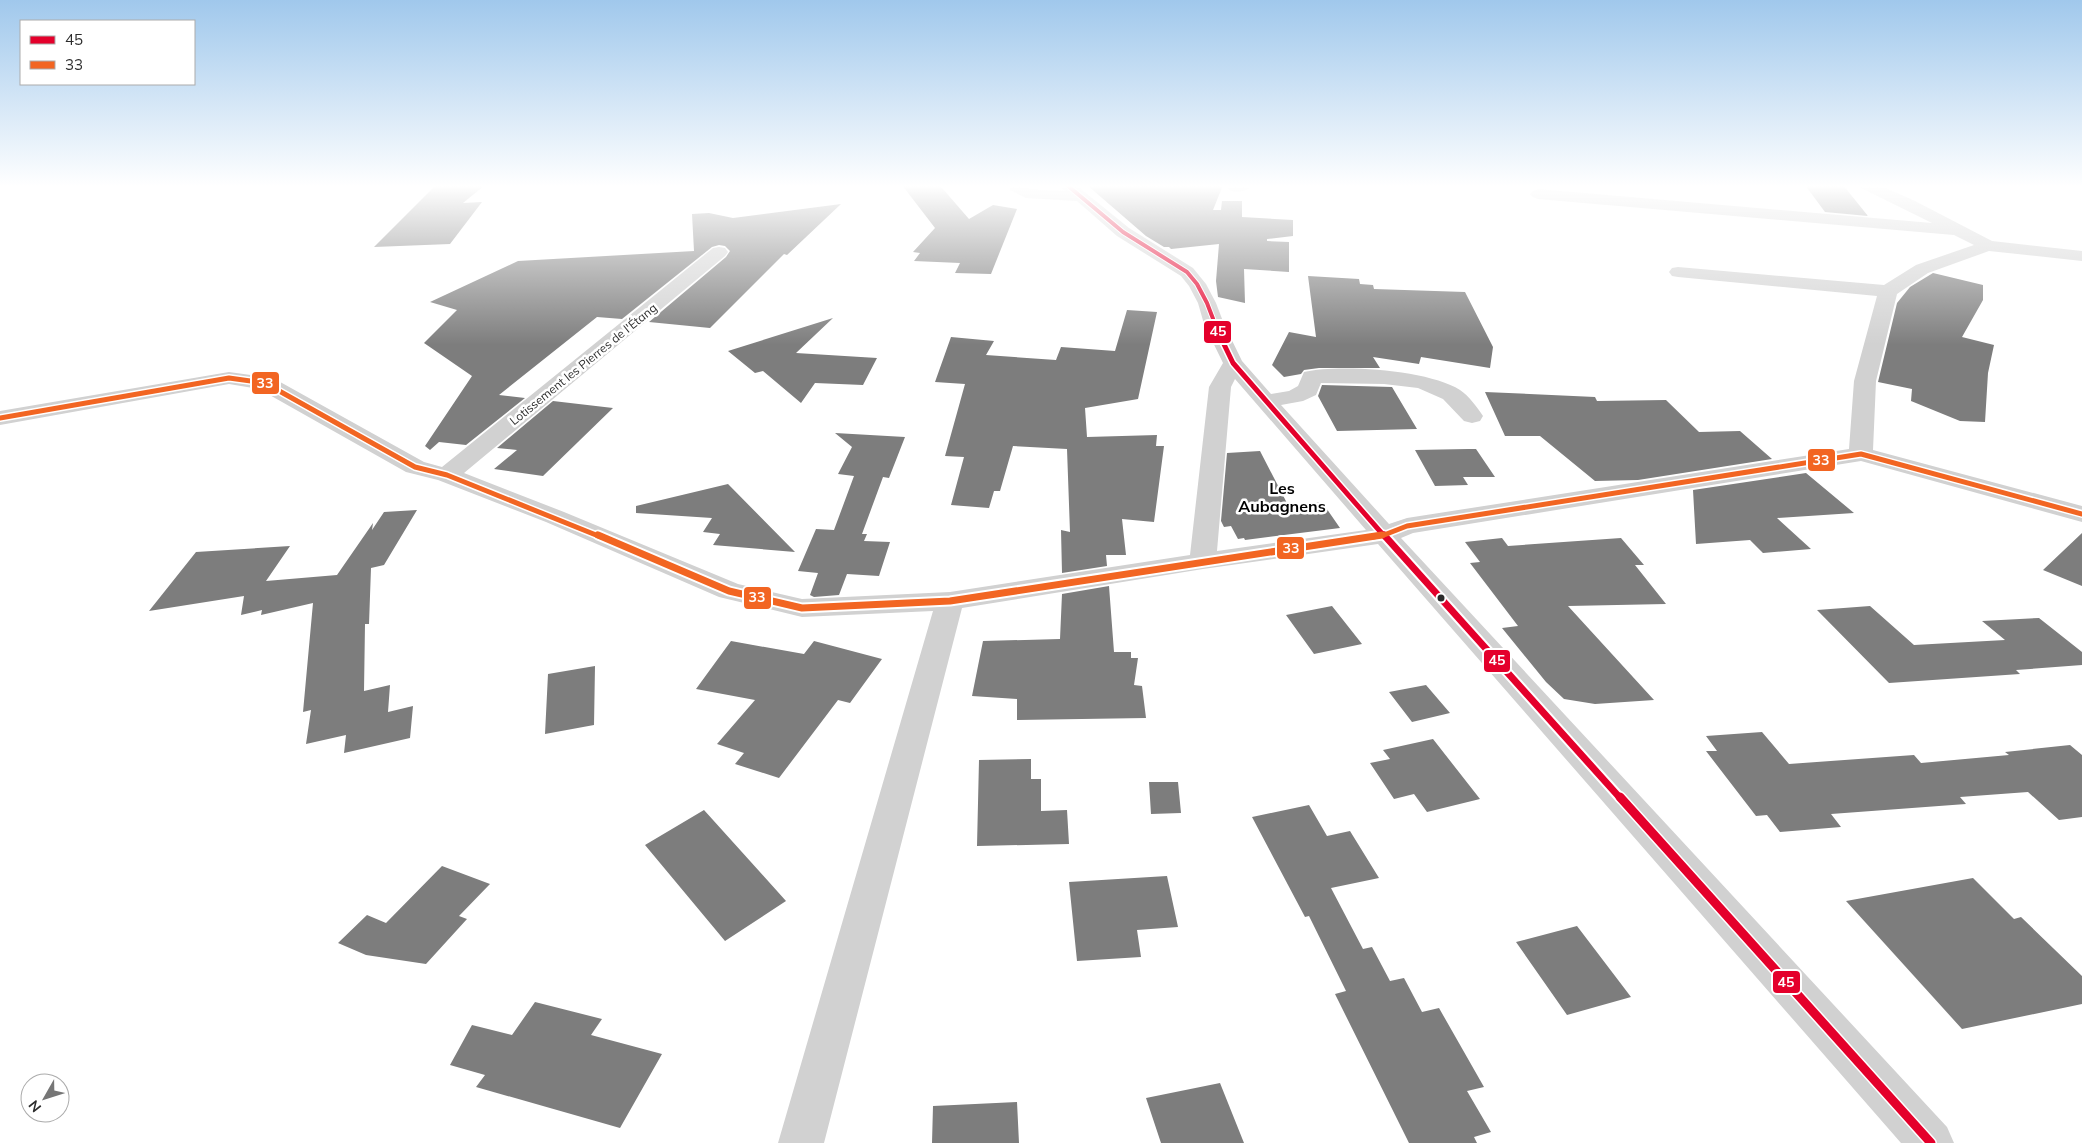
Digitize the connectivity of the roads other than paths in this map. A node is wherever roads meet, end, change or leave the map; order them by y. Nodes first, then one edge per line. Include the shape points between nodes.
1 (1133, 238) edge
2 (1974, 238) edge
3 (1988, 246) junction
4 (719, 252) dead end
5 (2082, 256) edge
6 (1678, 272) dead end
7 (1888, 292) junction
8 (1233, 362) junction
9 (1266, 402) junction
10 (1472, 416) dead end
11 (0, 418) edge
12 (1861, 454) junction
13 (448, 475) junction
14 (2082, 514) edge
15 (1384, 536) junction
16 (1203, 561) junction
17 (950, 601) junction
18 (801, 1143) edge
19 (1931, 1143) edge

1 - 8 street via 1187,272 1197,284
2 - 3 street
3 - 5 street
3 - 7 street via 1922,269
4 - 13 street, Lotissement les Pierres de l'Étang
6 - 7 street
7 - 12 street via 1865,381
8 - 9 street
8 - 16 street via 1220,387
9 - 10 street via 1308,390 1312,377 1353,374 1428,383 1452,394
9 - 15 street
11 - 13 street via 229,378 249,380 265,384 415,466
12 - 14 street
12 - 15 street via 1407,526
13 - 17 street via 564,520 730,591 802,608
15 - 16 street
15 - 19 street
16 - 17 street
17 - 18 street

